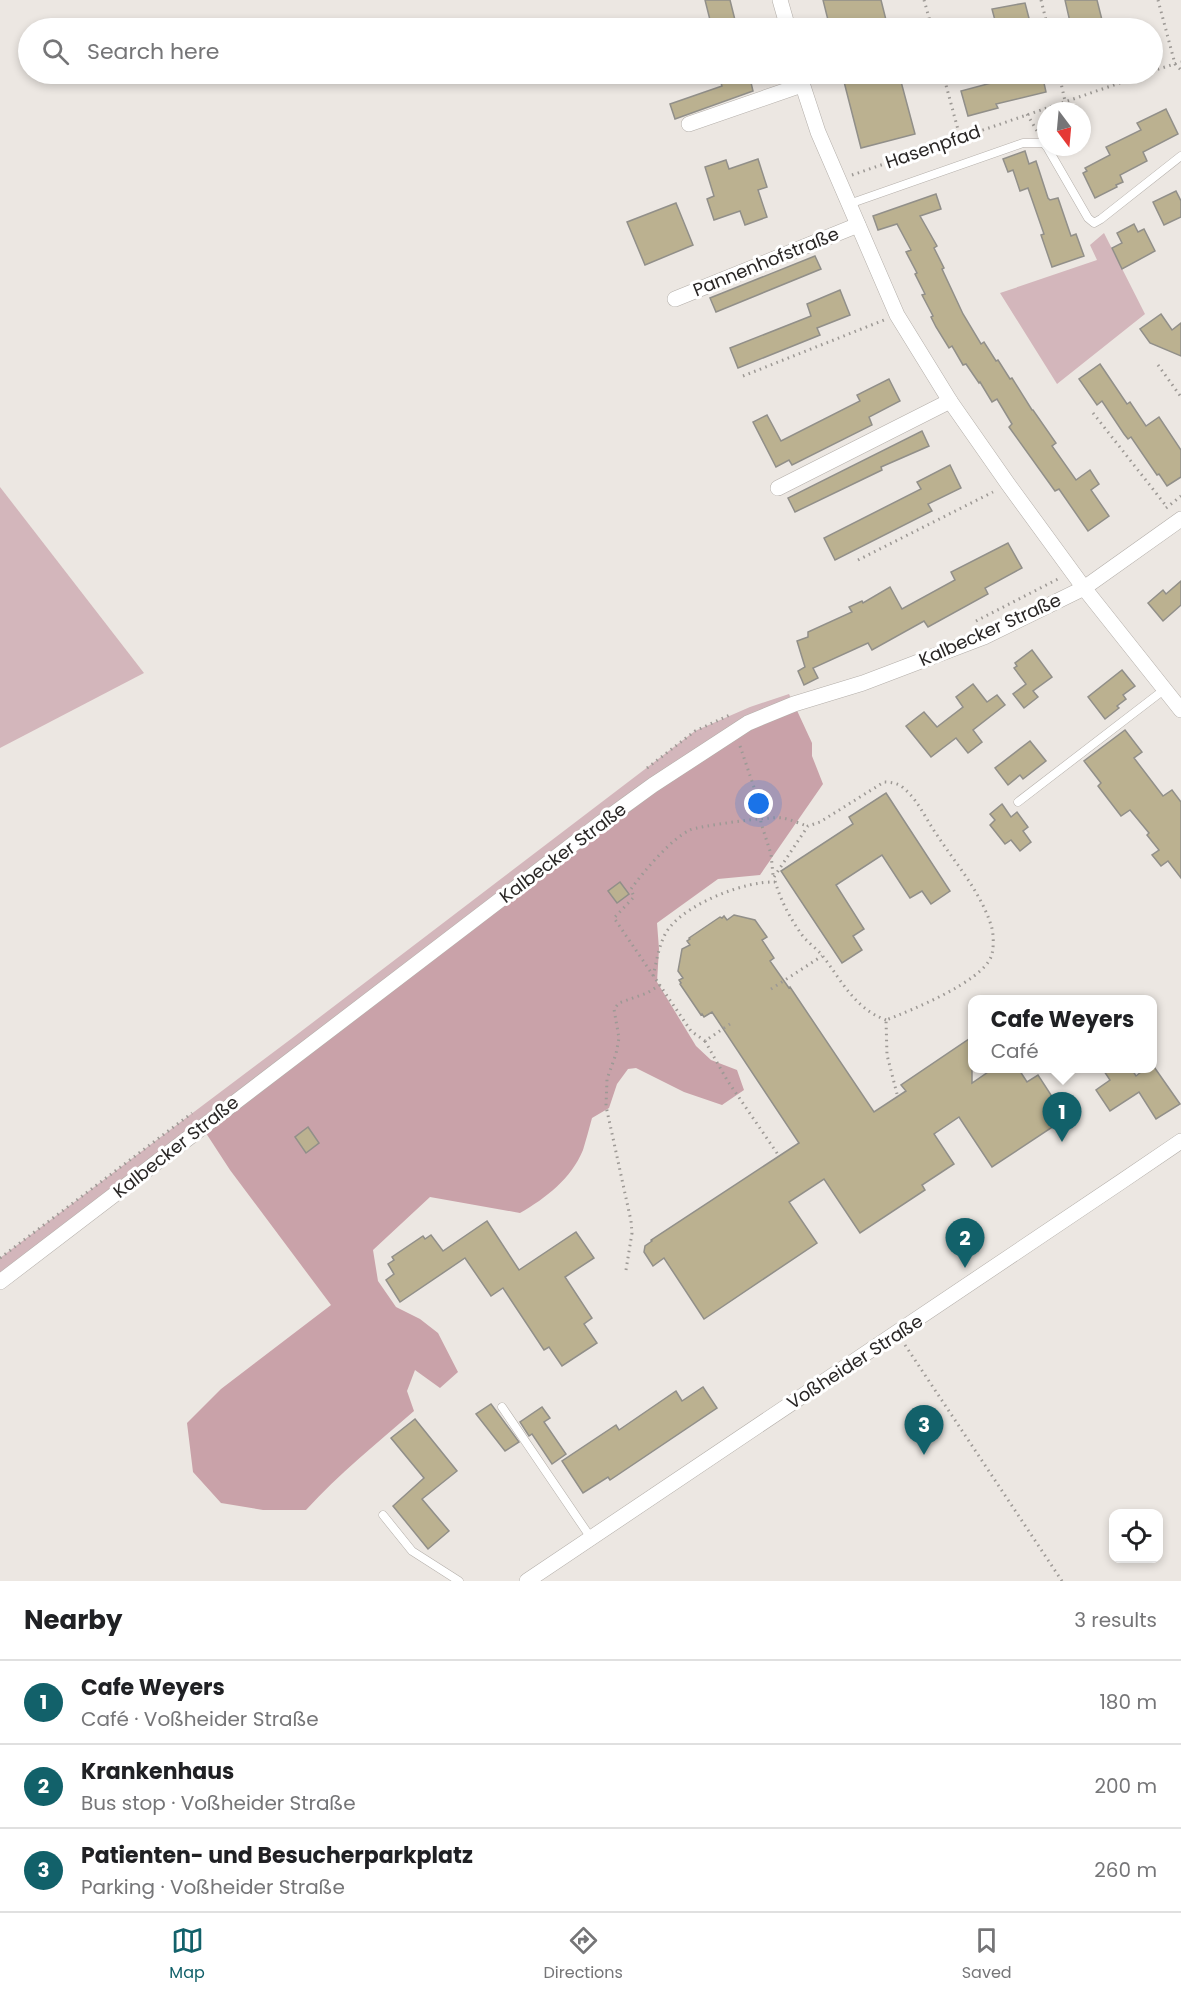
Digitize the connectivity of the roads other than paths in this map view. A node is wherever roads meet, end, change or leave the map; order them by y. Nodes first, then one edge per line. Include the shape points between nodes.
1 (780, 0) edge
2 (785, 18) edge
3 (788, 84) edge
4 (802, 84) edge
5 (689, 124) dead end
6 (1037, 144) edge
7 (1052, 156) edge
8 (1181, 156) edge
9 (849, 204) junction
10 (858, 225) junction
11 (675, 299) dead end
12 (950, 401) junction
13 (778, 488) dead end
14 (1181, 519) edge
15 (1084, 588) junction
16 (1165, 690) junction
17 (1181, 710) edge
18 (1018, 802) dead end
19 (1181, 1141) edge
20 (0, 1282) edge
21 (502, 1407) dead end
22 (383, 1515) dead end
23 (591, 1538) junction
24 (459, 1581) edge
25 (527, 1581) edge

1 - 2 street
3 - 5 street, Pannenhofstraße
4 - 9 street, Pannenhofstraße
6 - 9 lane via 1023,143
7 - 8 lane via 1094,223
9 - 10 street, Pannenhofstraße
10 - 11 street, Pannenhofstraße
10 - 12 street, Pannenhofstraße via 897,315
12 - 13 street
12 - 15 street, Pannenhofstraße
14 - 15 street, Kalbecker Straße
15 - 16 street, Pannenhofstraße
15 - 20 street, Kalbecker Straße via 984,638 794,704 735,731 610,816
16 - 17 street, Pannenhofstraße
16 - 18 lane
19 - 23 street, Voßheider Straße
21 - 23 lane
22 - 24 lane via 412,1551
23 - 25 street, Voßheider Straße

